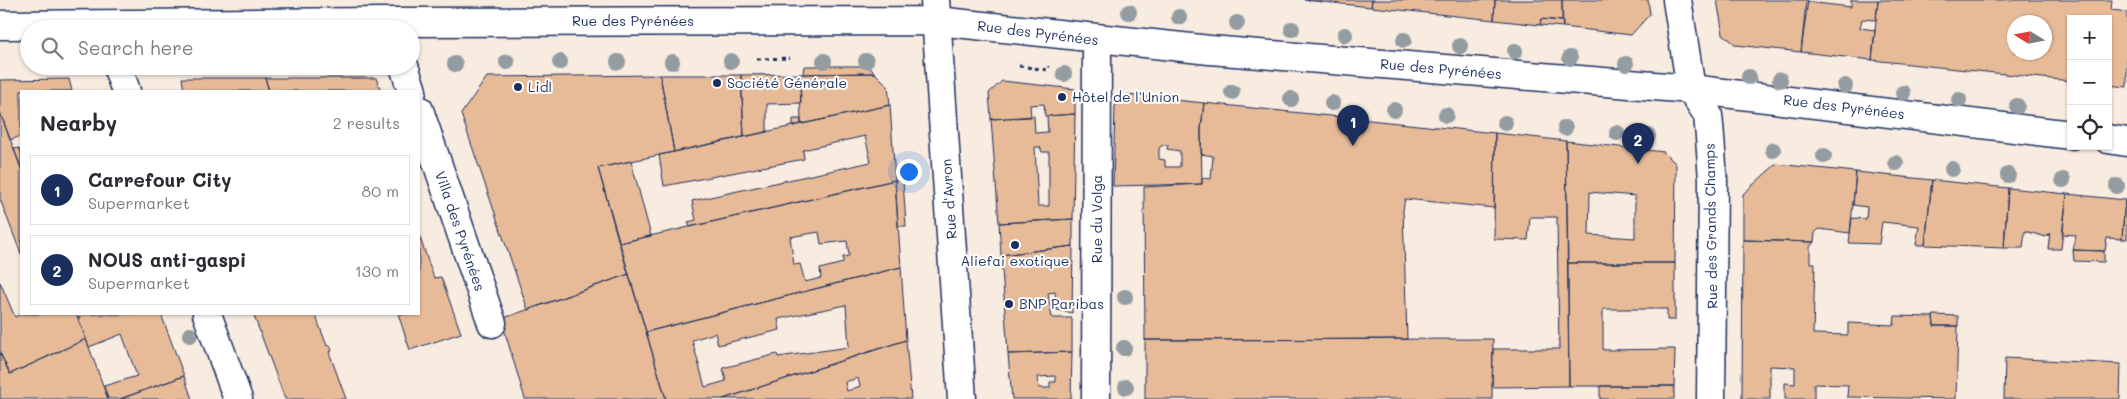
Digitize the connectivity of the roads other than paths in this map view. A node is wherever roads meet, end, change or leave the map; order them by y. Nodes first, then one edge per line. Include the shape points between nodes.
1 (1676, 0) edge
2 (936, 11) edge
3 (420, 24) edge
4 (0, 25) edge
5 (20, 25) edge
6 (1098, 40) junction
7 (120, 75) edge
8 (407, 75) edge
9 (126, 90) edge
10 (412, 90) edge
11 (1691, 90) junction
12 (420, 113) edge
13 (2067, 135) edge
14 (2112, 140) edge
15 (2127, 142) edge
16 (207, 315) edge
17 (492, 323) dead end
18 (238, 399) edge
19 (962, 399) edge
20 (1096, 399) edge
21 (1711, 399) edge

1 - 11 main road, Rue des Grands Champs
2 - 3 main road, Rue des Pyrénées
2 - 6 main road, Rue des Pyrénées
2 - 19 main road, Rue d'Avron
4 - 5 main road, Rue des Pyrénées
6 - 11 main road, Rue des Pyrénées
6 - 20 main road, Rue du Volga
7 - 9 main road
8 - 10 main road
11 - 13 main road, Rue des Pyrénées
11 - 21 main road, Rue des Grands Champs via 1708,115 1713,180
12 - 17 main road, Villa des Pyrénées
14 - 15 main road
16 - 18 main road

